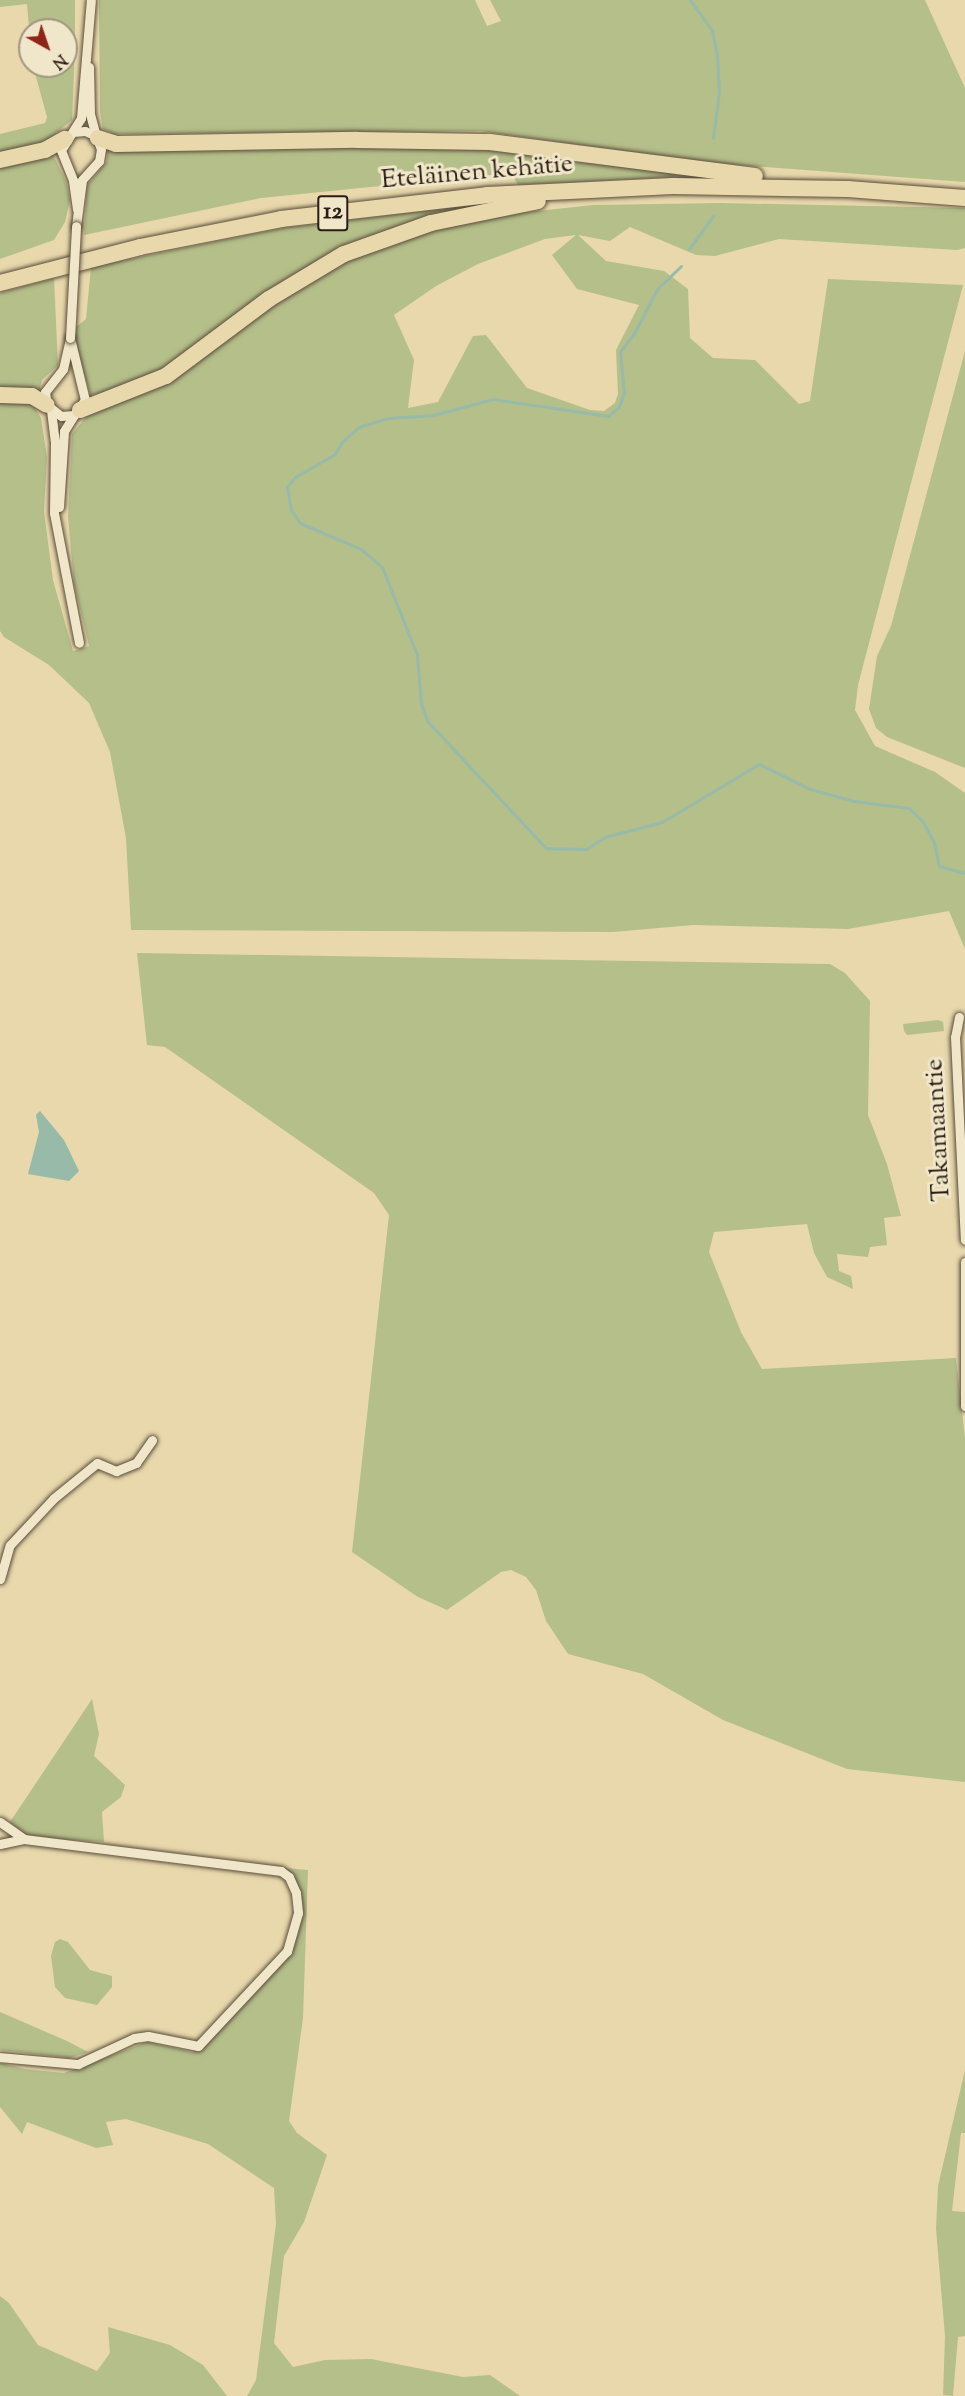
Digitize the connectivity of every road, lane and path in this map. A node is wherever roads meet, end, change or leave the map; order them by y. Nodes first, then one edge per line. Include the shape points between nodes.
1 (91, 0) edge
2 (88, 38) junction
3 (69, 136) junction
4 (97, 137) junction
5 (0, 160) edge
6 (673, 186) junction
7 (886, 191) junction
8 (965, 198) edge
9 (77, 209) junction
10 (0, 283) edge
11 (70, 338) junction
12 (0, 395) edge
13 (49, 407) junction
14 (77, 412) junction
15 (57, 534) junction
16 (79, 643) dead end
17 (959, 1017) dead end
18 (965, 1240) edge
19 (965, 1262) edge
20 (965, 1407) edge
21 (152, 1440) dead end
22 (0, 1579) edge
23 (0, 1822) edge
24 (24, 1839) junction
25 (0, 1844) edge
26 (0, 2057) edge

1 - 2 street
2 - 3 street via 81,118
2 - 4 street via 90,114
3 - 4 street via 85,131
3 - 5 highway via 45,150
3 - 9 street via 62,157 73,180
4 - 7 highway via 116,144 490,142 684,170
4 - 9 street via 101,155 82,180
6 - 7 highway, Eteläinen kehätie / 12
6 - 10 highway, Eteläinen kehätie / 12 via 476,196 281,219 151,244
6 - 14 highway via 524,203 381,238 289,285 166,376
7 - 8 highway, Eteläinen kehätie / 12
9 - 11 street, bridge
11 - 13 street via 63,369 45,392
11 - 14 street via 74,365 85,393
12 - 13 highway via 32,396
13 - 14 street via 61,416
13 - 15 street
14 - 15 street via 64,431
15 - 16 street
17 - 18 street, Takamaantie via 955,1037
19 - 20 street
21 - 22 street via 136,1463 116,1471 97,1463 54,1498 10,1545
23 - 24 street
24 - 25 street
24 - 26 street via 281,1871 296,1893 298,1913 287,1951 198,2046 148,2036 78,2064

